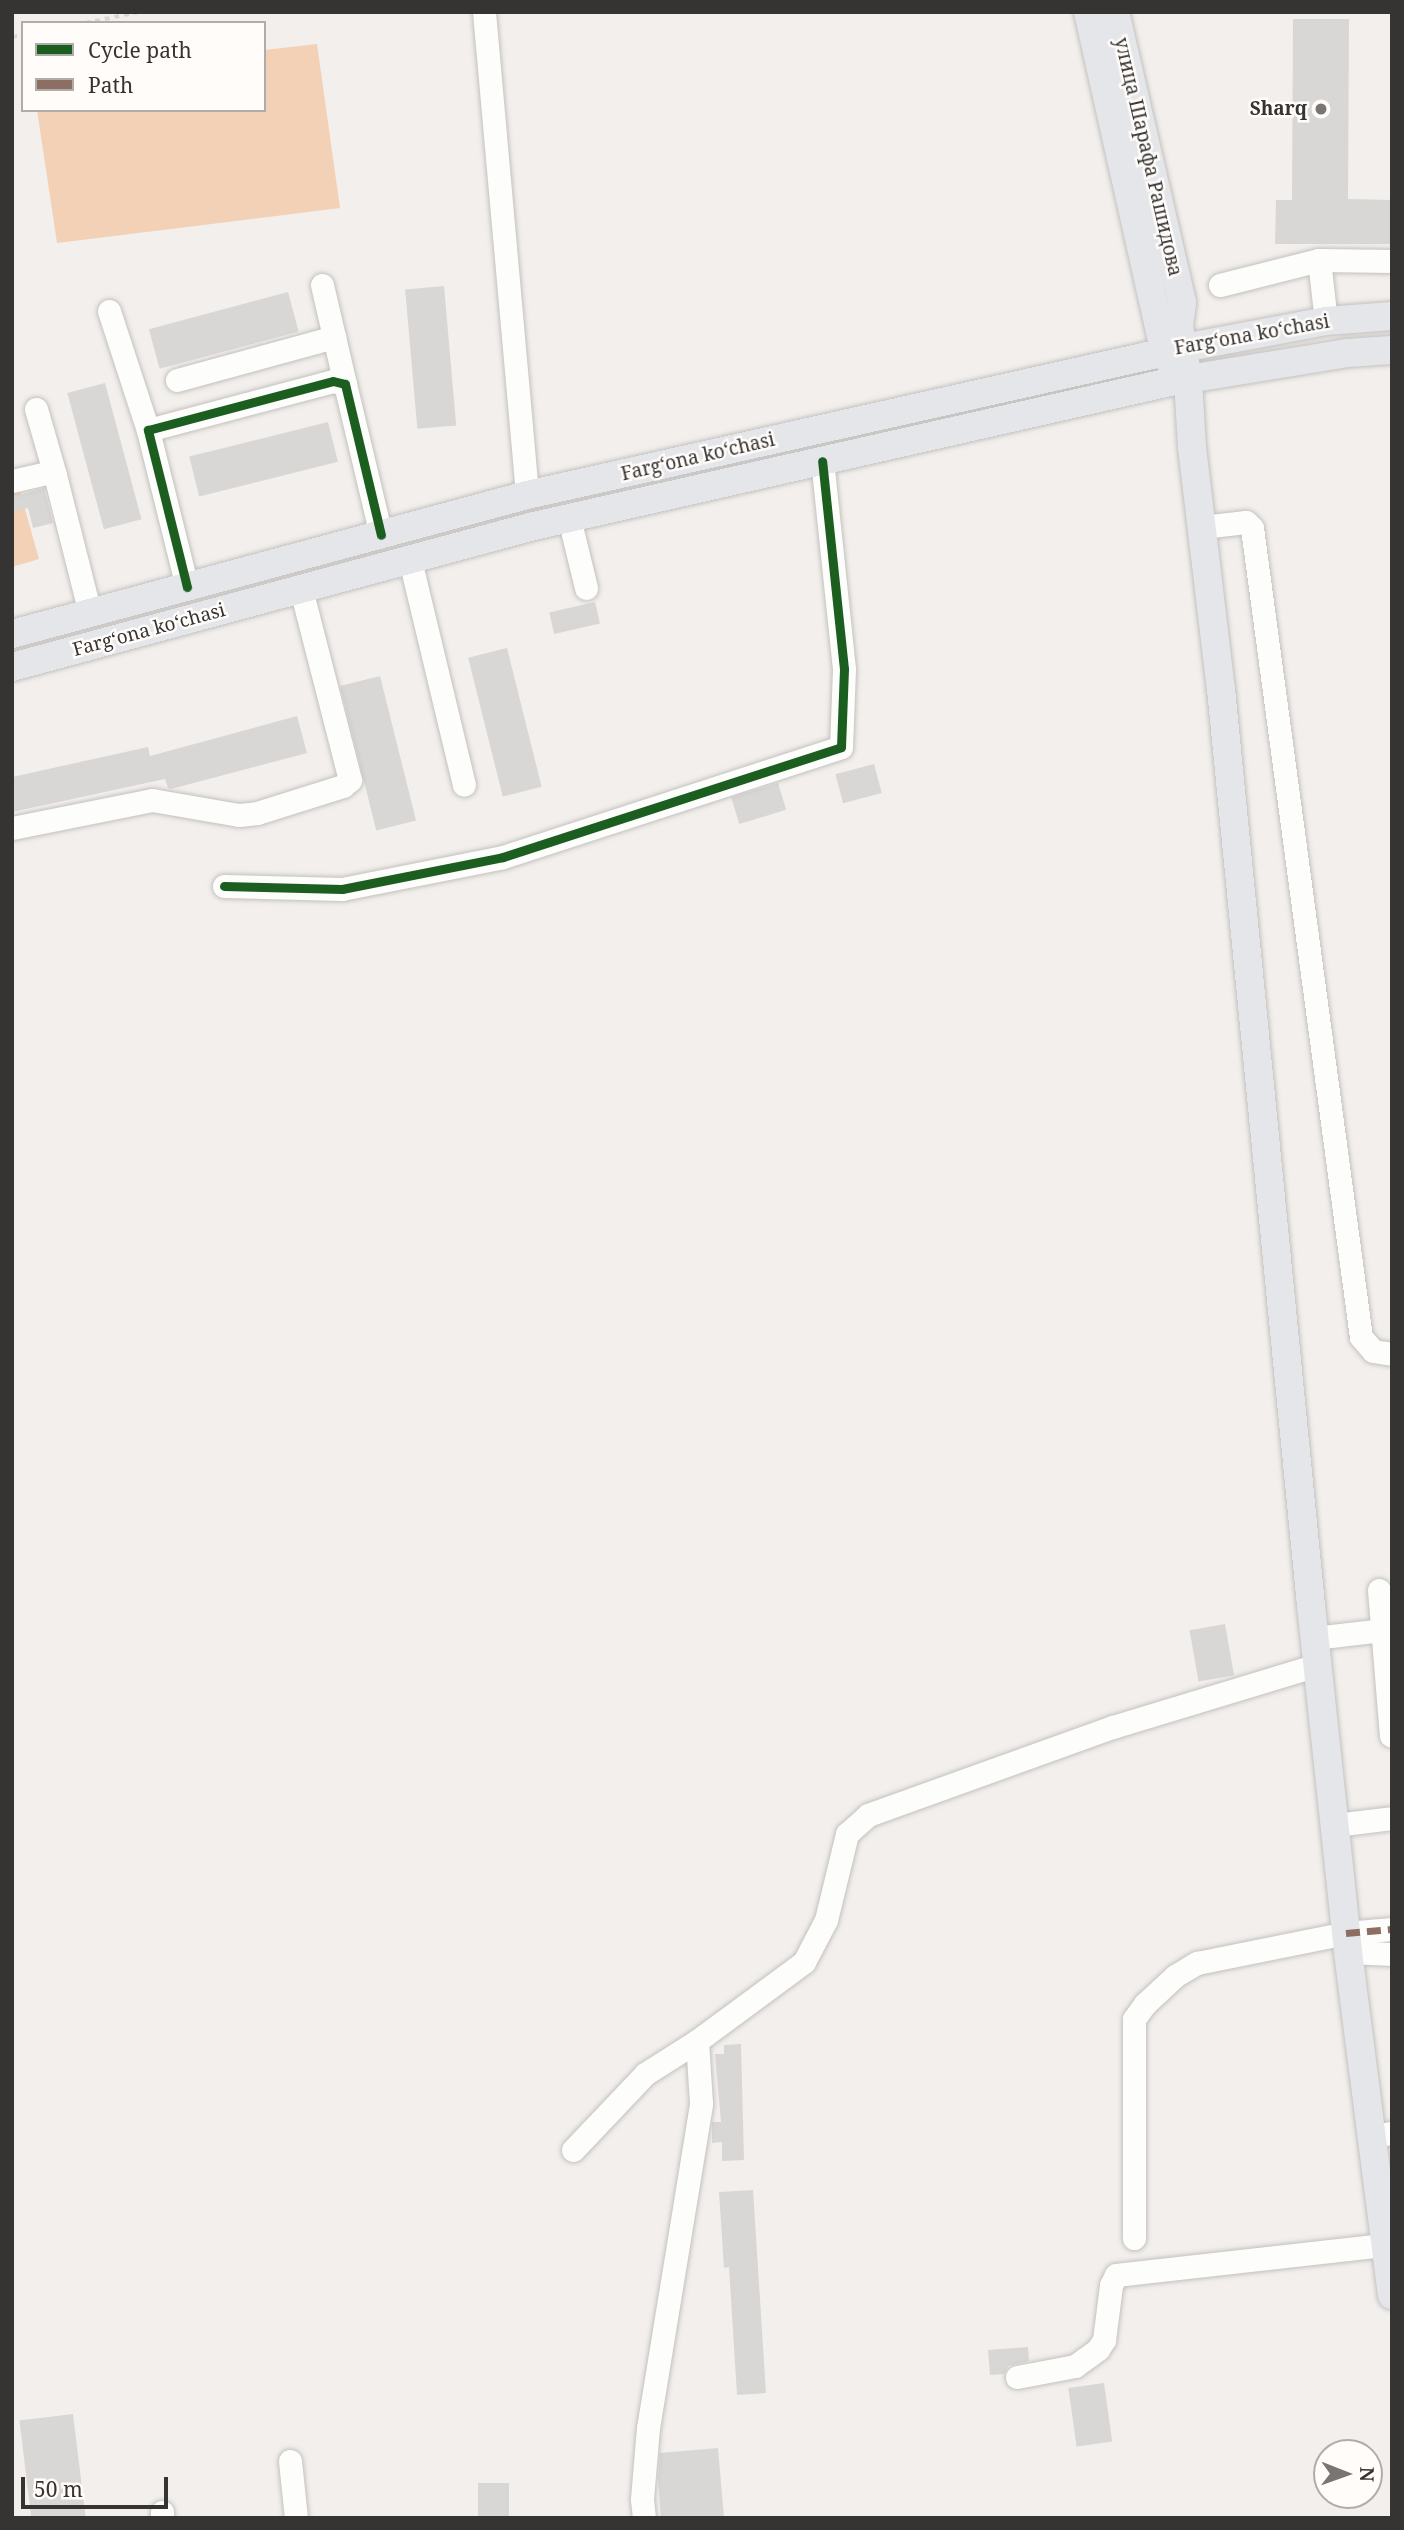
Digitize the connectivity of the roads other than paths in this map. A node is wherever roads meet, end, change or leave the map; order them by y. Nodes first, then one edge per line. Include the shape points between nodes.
1 (484, 12) edge
2 (1088, 12) edge
3 (1115, 12) edge
4 (1319, 260) junction
5 (1392, 261) edge
6 (322, 285) dead end
7 (1220, 285) dead end
8 (109, 311) dead end
9 (1392, 316) edge
10 (1326, 321) junction
11 (334, 337) junction
12 (1174, 349) junction
13 (1392, 350) edge
14 (177, 380) dead end
15 (1179, 381) junction
16 (345, 384) junction
17 (36, 409) dead end
18 (148, 429) junction
19 (822, 461) junction
20 (55, 475) junction
21 (12, 481) edge
22 (527, 495) junction
23 (569, 518) junction
24 (1202, 527) junction
25 (381, 535) junction
26 (410, 560) junction
27 (187, 587) junction
28 (586, 588) dead end
29 (301, 589) junction
30 (90, 613) junction
31 (12, 634) edge
32 (12, 667) edge
33 (464, 785) dead end
34 (12, 828) edge
35 (224, 886) dead end
36 (1392, 1354) edge
37 (1379, 1590) dead end
38 (1387, 1629) edge
39 (1316, 1652) junction
40 (1391, 1736) edge
41 (1392, 1818) edge
42 (1335, 1825) junction
43 (1392, 1928) edge
44 (1347, 1943) junction
45 (1392, 1954) edge
46 (696, 2041) junction
47 (1382, 2134) edge
48 (573, 2150) dead end
49 (1134, 2238) dead end
50 (1385, 2245) junction
51 (1392, 2295) edge
52 (1017, 2377) dead end
53 (290, 2461) dead end
54 (296, 2518) edge
55 (643, 2518) edge

1 - 22 street
2 - 12 main road
3 - 12 main road, улица Шарафа Рашидова via 1182,302
4 - 5 street
4 - 7 street
4 - 10 street
6 - 11 street
8 - 18 street
9 - 10 main road, Fargʻona koʻchasi
10 - 12 main road, Fargʻona koʻchasi
11 - 14 street
11 - 16 street
12 - 15 main road
12 - 22 main road, Fargʻona koʻchasi
13 - 15 main road, Fargʻona koʻchasi via 1347,353
15 - 19 main road, Fargʻona koʻchasi
15 - 24 main road
16 - 18 street via 333,381
16 - 25 street
17 - 20 street
18 - 27 street
19 - 23 main road, Fargʻona koʻchasi
19 - 35 street via 844,669 841,747 503,858 342,889
20 - 21 street via 50,472
20 - 30 street
22 - 25 main road, Fargʻona koʻchasi
23 - 26 main road, Fargʻona koʻchasi
23 - 28 street
24 - 36 street via 1246,522 1252,528 1361,1337 1373,1351
24 - 39 main road via 1222,689
25 - 27 main road, Fargʻona koʻchasi
26 - 29 main road, Fargʻona koʻchasi
26 - 33 street
27 - 30 main road, Fargʻona koʻchasi
29 - 32 main road, Fargʻona koʻchasi
29 - 34 street via 350,780 343,786 257,813 239,815 152,800
30 - 31 main road, Fargʻona koʻchasi
37 - 38 street
38 - 39 street
38 - 40 street
39 - 42 main road
39 - 46 street via 868,1815 847,1834 826,1920 804,1962
41 - 42 street
42 - 44 main road
43 - 44 street
44 - 45 street
44 - 47 main road
44 - 49 street via 1197,1963 1158,1990 1134,2019
46 - 48 street via 645,2074
46 - 55 street via 701,2102 648,2428
47 - 50 main road
50 - 51 main road
50 - 52 street via 1116,2275 1104,2340 1098,2349 1076,2366
53 - 54 street

